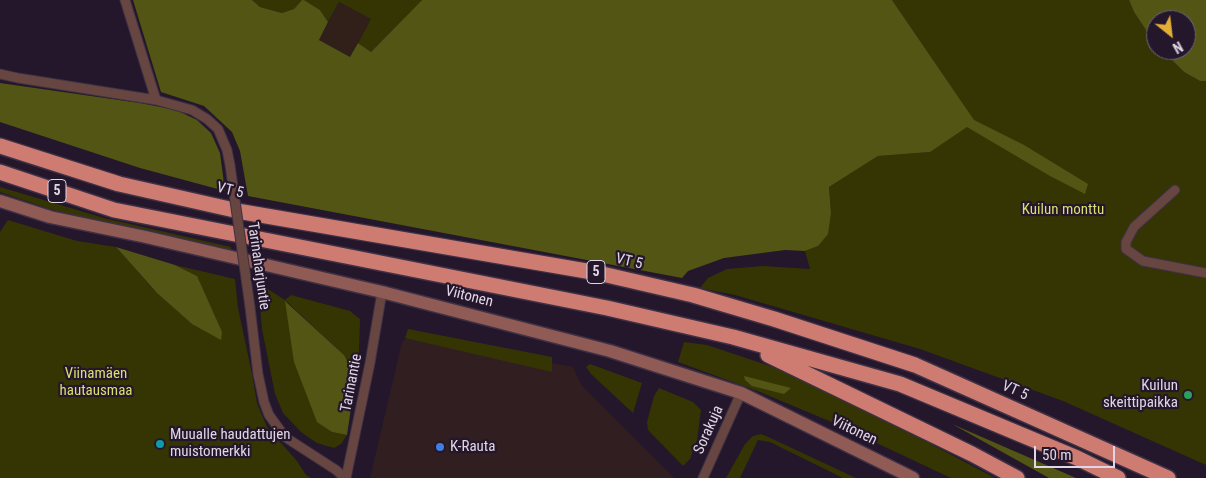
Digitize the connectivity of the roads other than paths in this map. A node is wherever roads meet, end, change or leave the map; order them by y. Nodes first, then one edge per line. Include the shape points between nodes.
1 (125, 0) edge
2 (0, 74) edge
3 (156, 100) junction
4 (0, 146) edge
5 (0, 172) edge
6 (1174, 190) dead end
7 (0, 201) edge
8 (1206, 273) edge
9 (382, 292) junction
10 (732, 338) junction
11 (741, 393) junction
12 (345, 478) edge
13 (702, 478) edge
14 (912, 478) edge
15 (1017, 478) edge
16 (1118, 478) edge
17 (1168, 478) edge

1 - 3 street
2 - 3 street, Tarinaharjuntie
3 - 12 street, Tarinaharjuntie, bridge via 192,110 212,124 223,138 230,165 264,402 285,437
4 - 17 highway, VT 5 / 5 via 119,184 243,212 598,273 693,295 915,365
5 - 10 highway, 5 via 114,210 608,308
6 - 8 street via 1134,227 1126,249 1142,261
7 - 9 main road, Viitonen via 50,217
9 - 11 main road, Viitonen via 574,340
9 - 12 street, Tarinantie
10 - 15 highway
10 - 16 highway, 5 via 900,384
11 - 13 street, Sorakuja
11 - 14 main road, Viitonen

